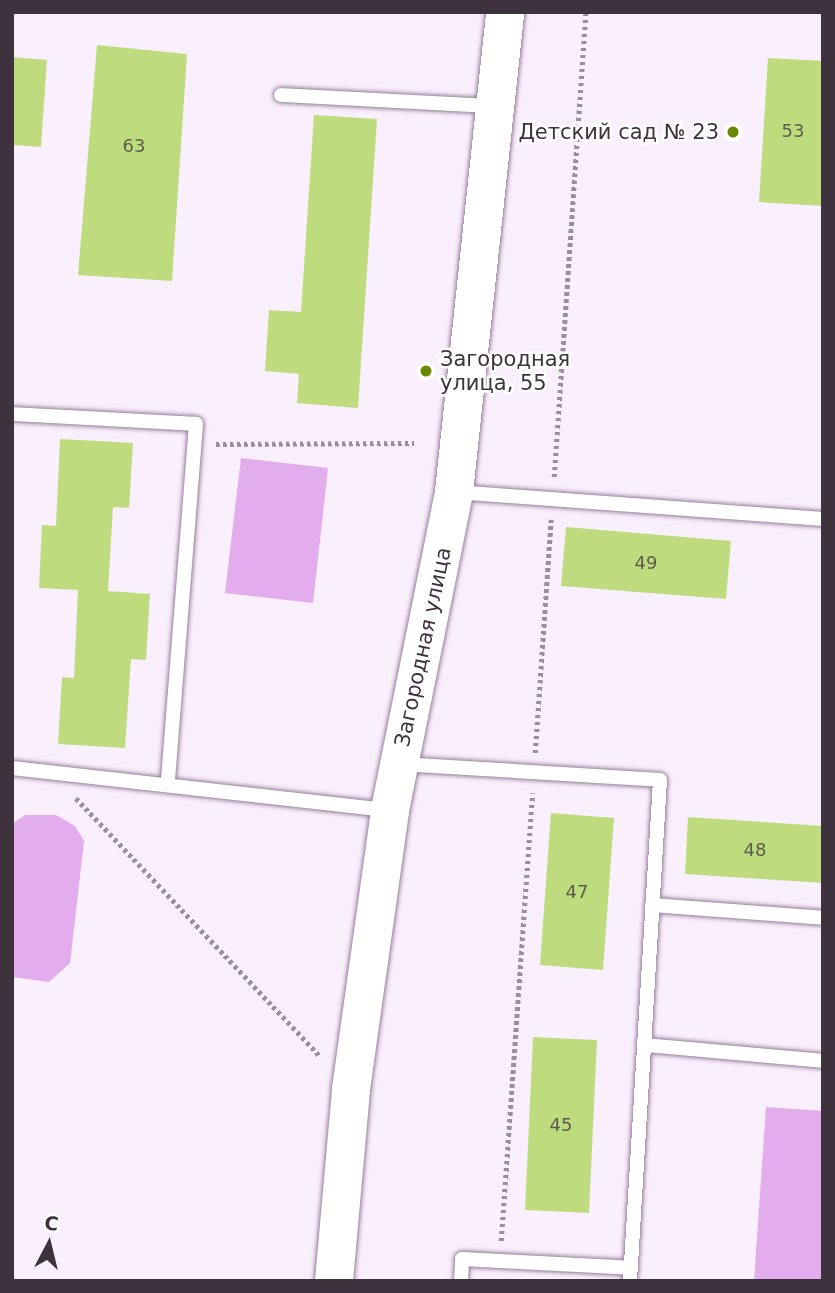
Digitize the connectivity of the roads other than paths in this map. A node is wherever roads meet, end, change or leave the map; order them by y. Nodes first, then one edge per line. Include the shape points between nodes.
1 (505, 12) edge
2 (281, 95) dead end
3 (498, 106) junction
4 (12, 414) edge
5 (454, 492) junction
6 (823, 519) edge
7 (398, 764) junction
8 (12, 768) edge
9 (168, 781) junction
10 (390, 810) junction
11 (652, 905) junction
12 (823, 918) edge
13 (645, 1045) junction
14 (823, 1061) edge
15 (630, 1274) edge
16 (334, 1281) edge
17 (461, 1281) edge

1 - 3 main road, Загородная улица
2 - 3 lane
3 - 5 main road, Загородная улица
4 - 9 lane via 196,424
5 - 6 lane
5 - 7 main road, Загородная улица
7 - 10 main road, Загородная улица
7 - 11 lane via 660,780
8 - 9 lane
9 - 10 lane
10 - 16 main road, Загородная улица via 351,1089
11 - 12 lane
11 - 13 lane
13 - 14 lane
13 - 15 lane
15 - 17 lane via 462,1259

